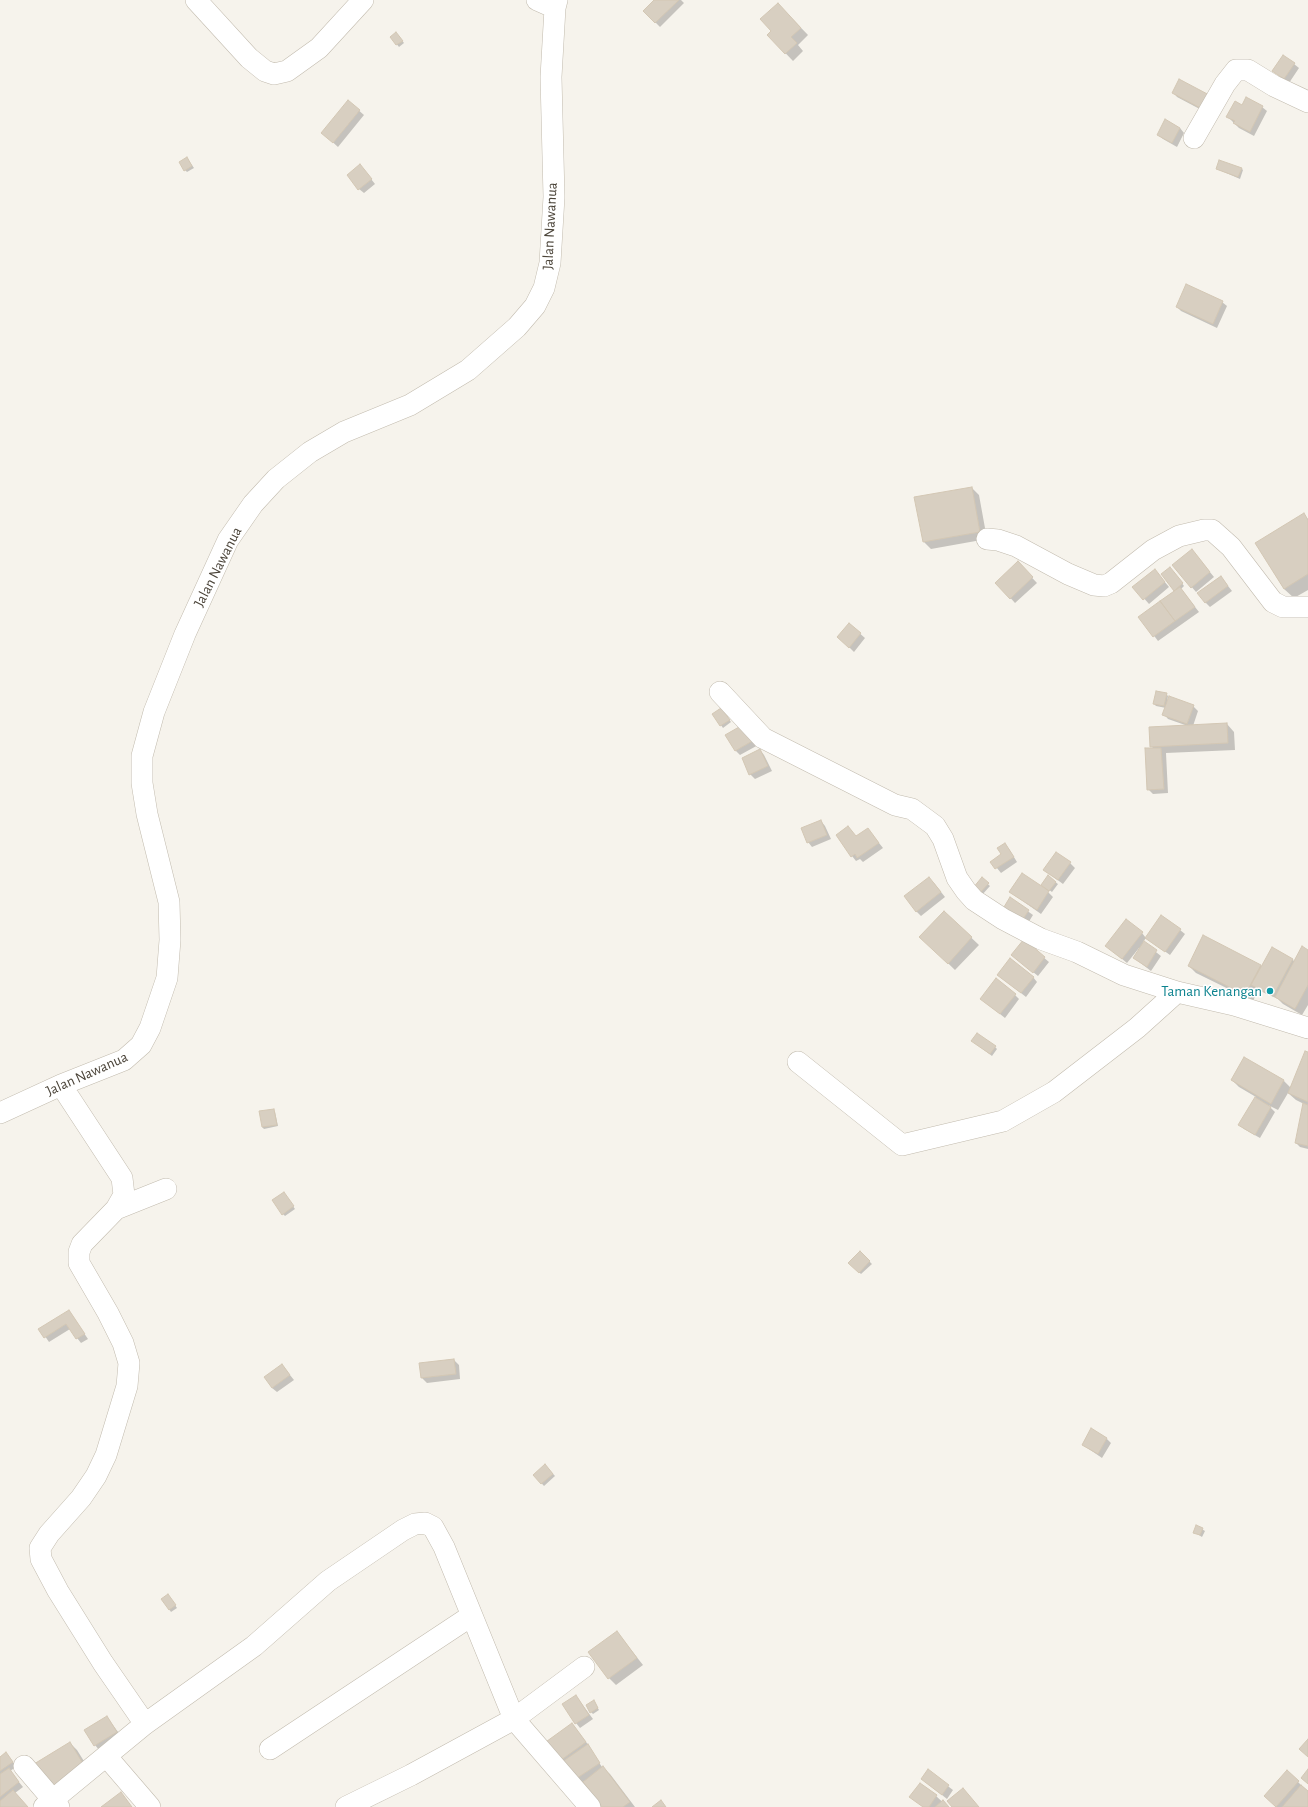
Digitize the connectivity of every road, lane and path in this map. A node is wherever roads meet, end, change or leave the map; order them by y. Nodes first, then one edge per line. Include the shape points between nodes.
1 (196, 0) edge
2 (363, 0) edge
3 (549, 3) edge
4 (1308, 102) edge
5 (1194, 138) dead end
6 (987, 540) dead end
7 (1308, 607) edge
8 (720, 692) dead end
9 (1177, 992) junction
10 (1308, 1028) edge
11 (798, 1062) dead end
12 (61, 1085) junction
13 (0, 1113) edge
14 (166, 1189) dead end
15 (116, 1208) junction
16 (471, 1616) junction
17 (584, 1667) dead end
18 (514, 1719) junction
19 (145, 1724) junction
20 (270, 1750) dead end
21 (107, 1757) junction
22 (24, 1766) dead end
23 (52, 1805) edge
24 (150, 1807) edge
25 (346, 1807) edge
26 (590, 1807) edge

1 - 2 street via 249,58 265,71 274,74 287,71 319,48
3 - 12 street, Jalan Nawanua via 554,197 550,263 544,288 535,306 517,327 468,370 410,405 344,432 310,452 276,479 253,504 228,540 185,634 154,712 142,756 142,783 147,814 169,902 167,978 142,1045 124,1060
4 - 5 street via 1248,70 1236,70 1224,84
6 - 7 street via 998,540 1016,546 1068,574 1094,585 1104,586 1153,550 1179,536 1212,530 1231,547 1273,602 1283,607
8 - 9 street via 763,738 895,805 912,809 935,826 944,839 957,878 974,900 1041,939 1077,952 1124,975
9 - 10 street via 1234,1005
9 - 11 street via 1137,1028 1054,1092 1003,1121 902,1145
12 - 13 street, Jalan Nawanua
12 - 15 street via 122,1178 124,1195
14 - 15 street
15 - 19 street via 82,1244 78,1252 78,1263 123,1343 129,1363 127,1386 106,1455 96,1476 40,1548 41,1559 58,1591
16 - 18 street
16 - 19 street via 444,1547 433,1527 425,1523 415,1524 328,1581 254,1646
16 - 20 street
17 - 18 street
18 - 25 street
18 - 26 street
19 - 21 street
21 - 23 street
21 - 24 street
22 - 23 street

